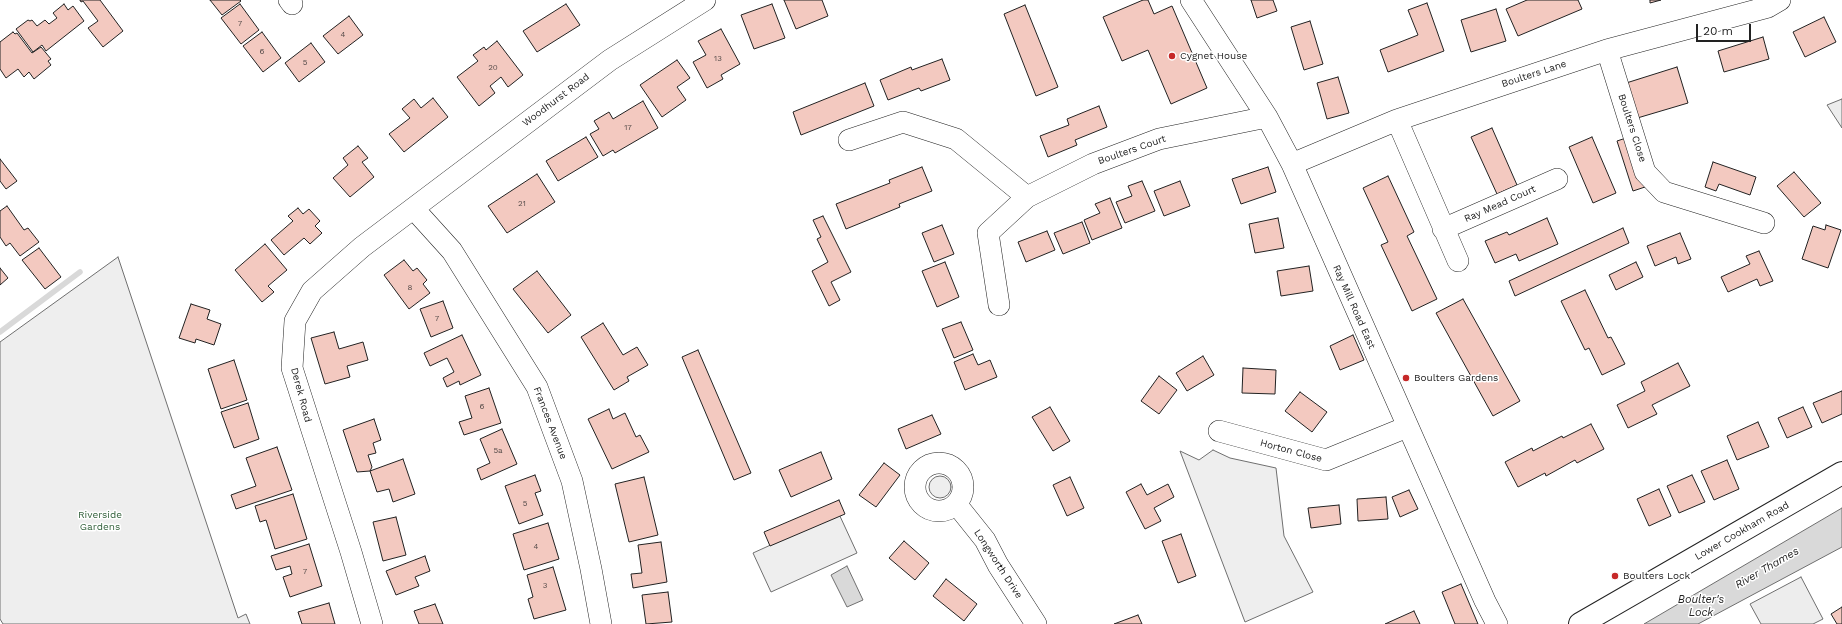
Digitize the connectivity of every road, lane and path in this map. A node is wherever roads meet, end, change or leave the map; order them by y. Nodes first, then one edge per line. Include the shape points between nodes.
1 (705, 0) edge
2 (1191, 0) edge
3 (1780, 0) edge
4 (1607, 50) junction
5 (1267, 117) junction
6 (1397, 120) junction
7 (849, 140) dead end
8 (1292, 164) junction
9 (1557, 179) dead end
10 (1027, 197) junction
11 (414, 209) junction
12 (1764, 223) dead end
13 (1443, 229) junction
14 (1458, 261) dead end
15 (999, 305) dead end
16 (1407, 427) junction
17 (1218, 431) dead end
18 (1842, 473) edge
19 (957, 505) dead end
20 (372, 624) edge
21 (601, 624) edge
22 (1036, 624) edge
23 (1497, 624) edge
24 (1580, 624) edge

1 - 11 street, Woodhurst Road via 610,60
2 - 5 street, Ray Mill Road East
3 - 4 street, Boulters Lane via 1768,7
4 - 6 street, Boulters Lane
4 - 12 street, Boulters Close via 1646,172 1664,192
5 - 8 street, Ray Mill Road East
5 - 10 street, Boulters Court via 1159,139 1093,164
6 - 8 street, Boulters Lane
6 - 13 street
7 - 10 street via 904,122 956,139
8 - 16 street, Ray Mill Road East
9 - 13 street, Ray Mead Court
10 - 15 street, Boulters Court via 988,234
11 - 20 street, Derek Road via 362,247 312,291 295,321 292,368
11 - 21 street, Frances Avenue via 452,251 537,387 572,481
13 - 14 street
16 - 17 street, Horton Close via 1326,460
16 - 23 street, Ray Mill Road East
18 - 24 main road, Lower Cookham Road
19 - 22 street, Longworth Drive via 985,540

